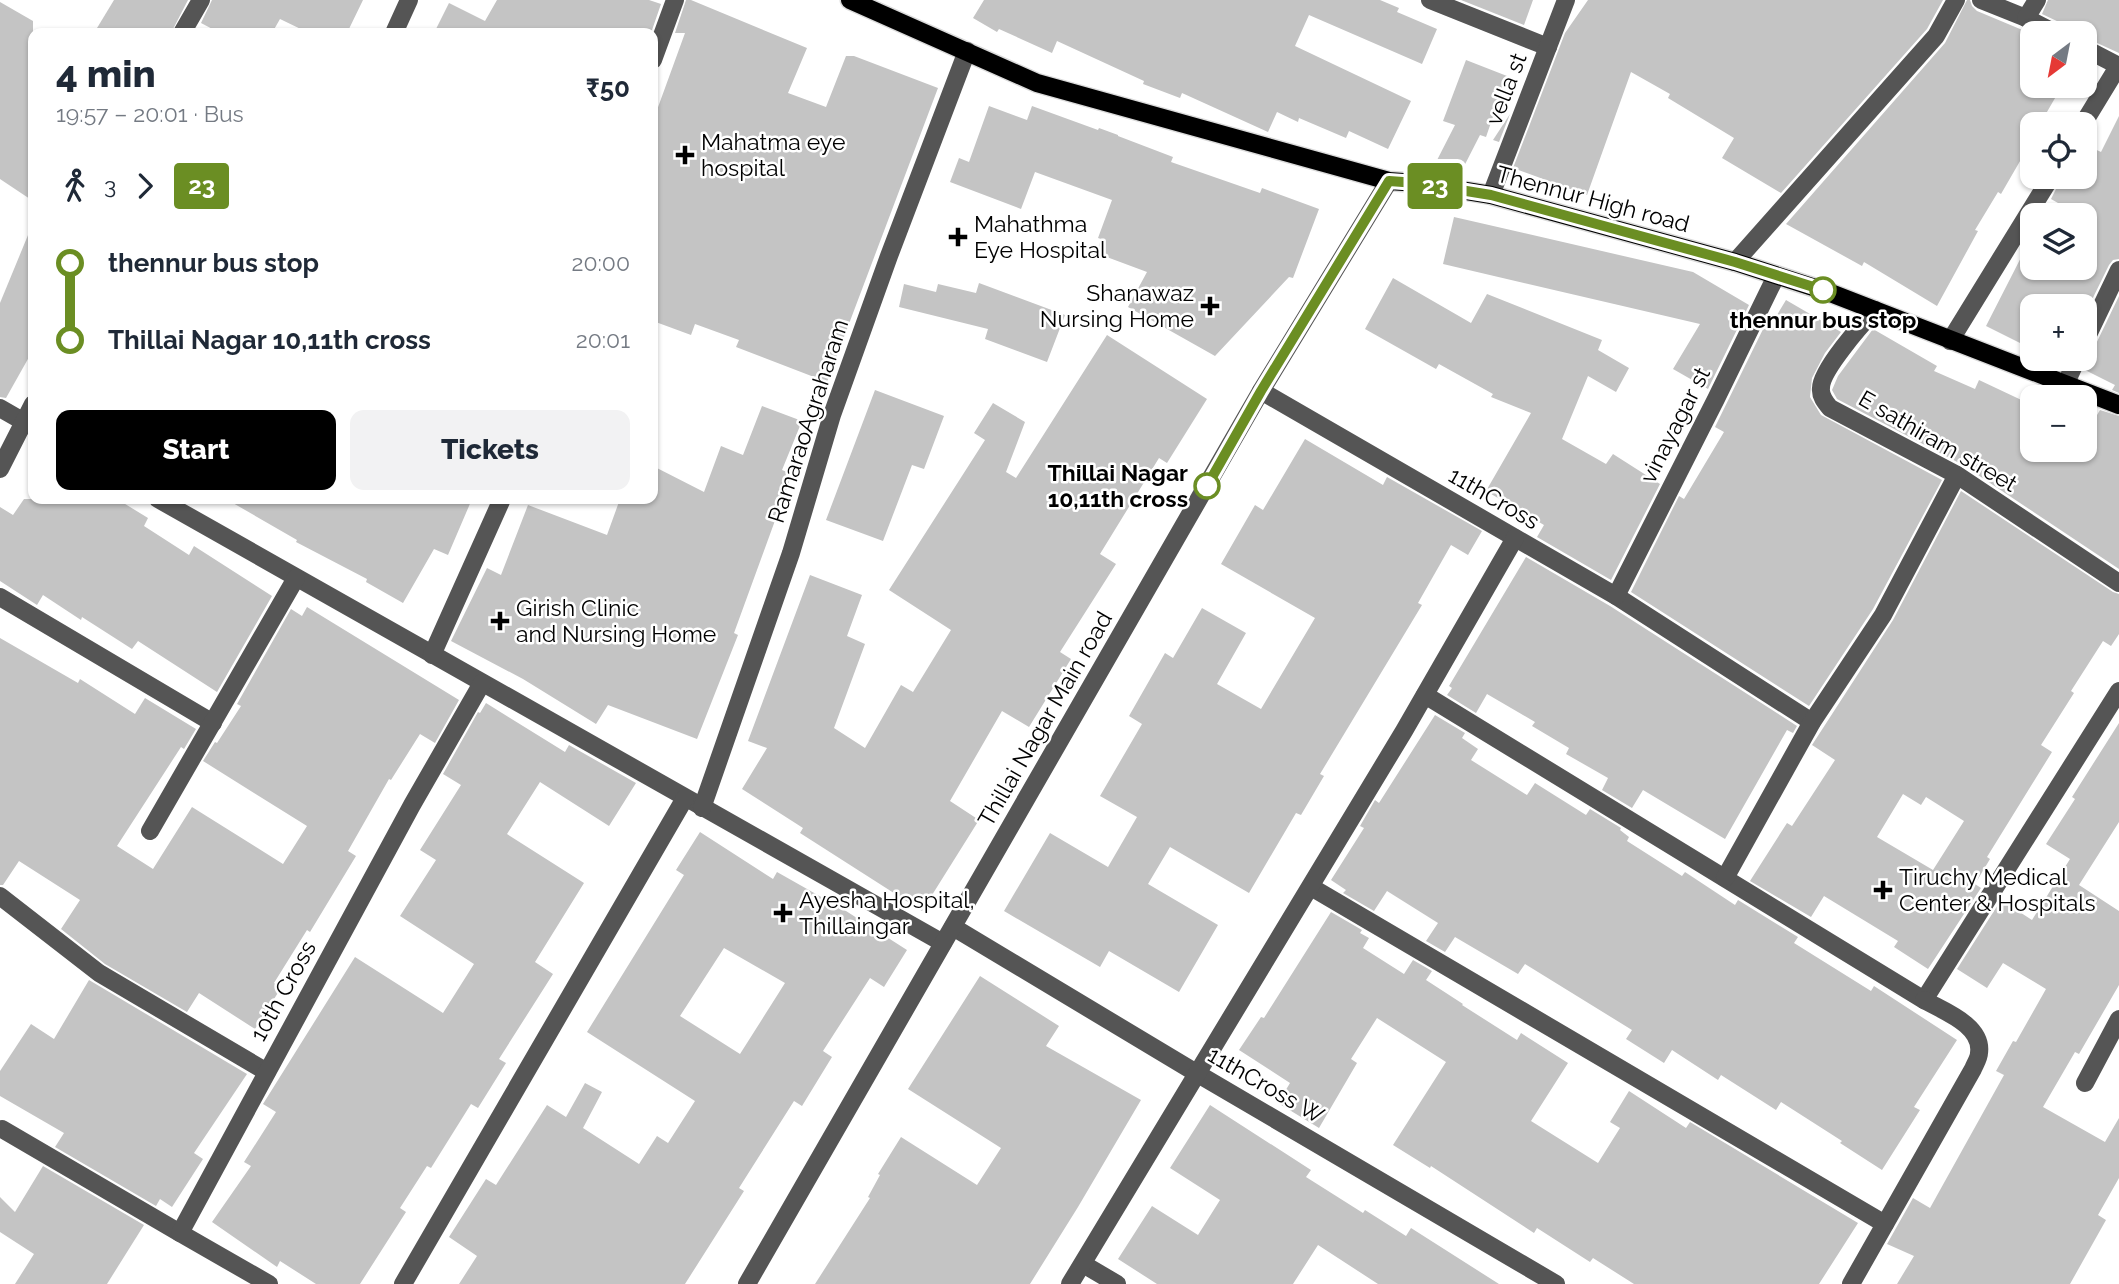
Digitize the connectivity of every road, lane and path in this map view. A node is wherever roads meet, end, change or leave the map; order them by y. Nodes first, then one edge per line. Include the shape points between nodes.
1 (201, 0) edge
2 (410, 0) edge
3 (675, 0) edge
4 (849, 0) edge
5 (1430, 0) edge
6 (1566, 0) edge
7 (1956, 0) edge
8 (1981, 0) edge
9 (2037, 0) edge
10 (2026, 18) junction
11 (2032, 21) edge
12 (185, 28) edge
13 (396, 28) edge
14 (658, 46) edge
15 (1548, 47) junction
16 (967, 51) junction
17 (2097, 55) edge
18 (2119, 66) edge
19 (2090, 112) edge
20 (1389, 181) junction
21 (2044, 189) edge
22 (1491, 195) junction
23 (1735, 262) junction
24 (2119, 270) edge
25 (1776, 276) junction
26 (1875, 310) junction
27 (2097, 316) edge
28 (1951, 341) junction
29 (2071, 371) edge
30 (2065, 384) junction
31 (1261, 391) junction
32 (2119, 405) edge
33 (0, 408) edge
34 (28, 424) edge
35 (28, 427) edge
36 (0, 469) edge
37 (1957, 475) junction
38 (172, 504) edge
39 (500, 504) edge
40 (1516, 538) junction
41 (296, 578) junction
42 (2119, 583) edge
43 (1616, 596) junction
44 (0, 597) edge
45 (432, 655) junction
46 (482, 683) junction
47 (2119, 691) edge
48 (1425, 695) junction
49 (1812, 722) junction
50 (213, 723) junction
51 (685, 798) junction
52 (702, 808) junction
53 (150, 831) dead end
54 (1725, 878) junction
55 (1311, 887) junction
56 (0, 897) edge
57 (953, 926) junction
58 (943, 943) junction
59 (1924, 1000) junction
60 (2119, 1019) edge
61 (267, 1072) junction
62 (1198, 1074) junction
63 (2085, 1083) dead end
64 (2, 1129) edge
65 (1885, 1224) junction
66 (180, 1233) junction
67 (1083, 1264) junction
68 (269, 1284) edge
69 (403, 1284) edge
70 (747, 1284) edge
71 (1070, 1284) edge
72 (1117, 1284) edge
73 (1556, 1284) edge
74 (1852, 1284) edge

1 - 12 street
2 - 13 street
3 - 14 street
4 - 16 main road, Thennur High road
5 - 15 street
6 - 15 street, vella st
7 - 23 street via 1936,36
8 - 10 street
9 - 10 street
10 - 11 street
15 - 22 street, vella st
16 - 20 main road, Thennur High road via 1037,83
16 - 52 street, RamaraoAgraharam via 832,415 791,553
17 - 18 street
18 - 19 street
20 - 22 main road, Thennur High road
20 - 31 street, Thillai Nagar Main road
21 - 28 street
22 - 23 main road, Thennur High road
23 - 25 main road, Thennur High road
24 - 27 street
25 - 26 main road, Thennur High road
25 - 43 street, vinayagar st
26 - 28 main road, Thennur High road
26 - 37 street, E sathiram street via 1823,378 1823,400 1830,408
28 - 30 main road, Thennur High road
29 - 30 street
30 - 32 main road, Thennur High road
31 - 40 street, 11thCross
31 - 57 street, Thillai Nagar Main road
33 - 34 street
35 - 36 street
37 - 42 street, E sathiram street
37 - 49 street via 1883,615
38 - 41 street
39 - 45 street
40 - 43 street, 11thCross
40 - 48 street
41 - 45 street
41 - 50 street
43 - 49 street, 11thCross
44 - 50 street
45 - 46 street
46 - 51 street
46 - 61 street, 10th Cross
47 - 59 street
48 - 54 street
48 - 55 street
49 - 54 street
50 - 53 street
51 - 52 street
51 - 69 street
52 - 58 street
54 - 59 street
55 - 62 street
55 - 65 street
56 - 61 street via 99,973
57 - 58 street, Thillai Nagar Main road
57 - 62 street, 11thCross W
58 - 70 street, Thillai Nagar Main road
59 - 65 street via 1974,1032 1980,1054
60 - 63 street
61 - 66 street, 10th Cross
62 - 67 street
62 - 73 street, 11thCross W
64 - 66 street
65 - 74 street
66 - 68 street
67 - 71 street
67 - 72 street

